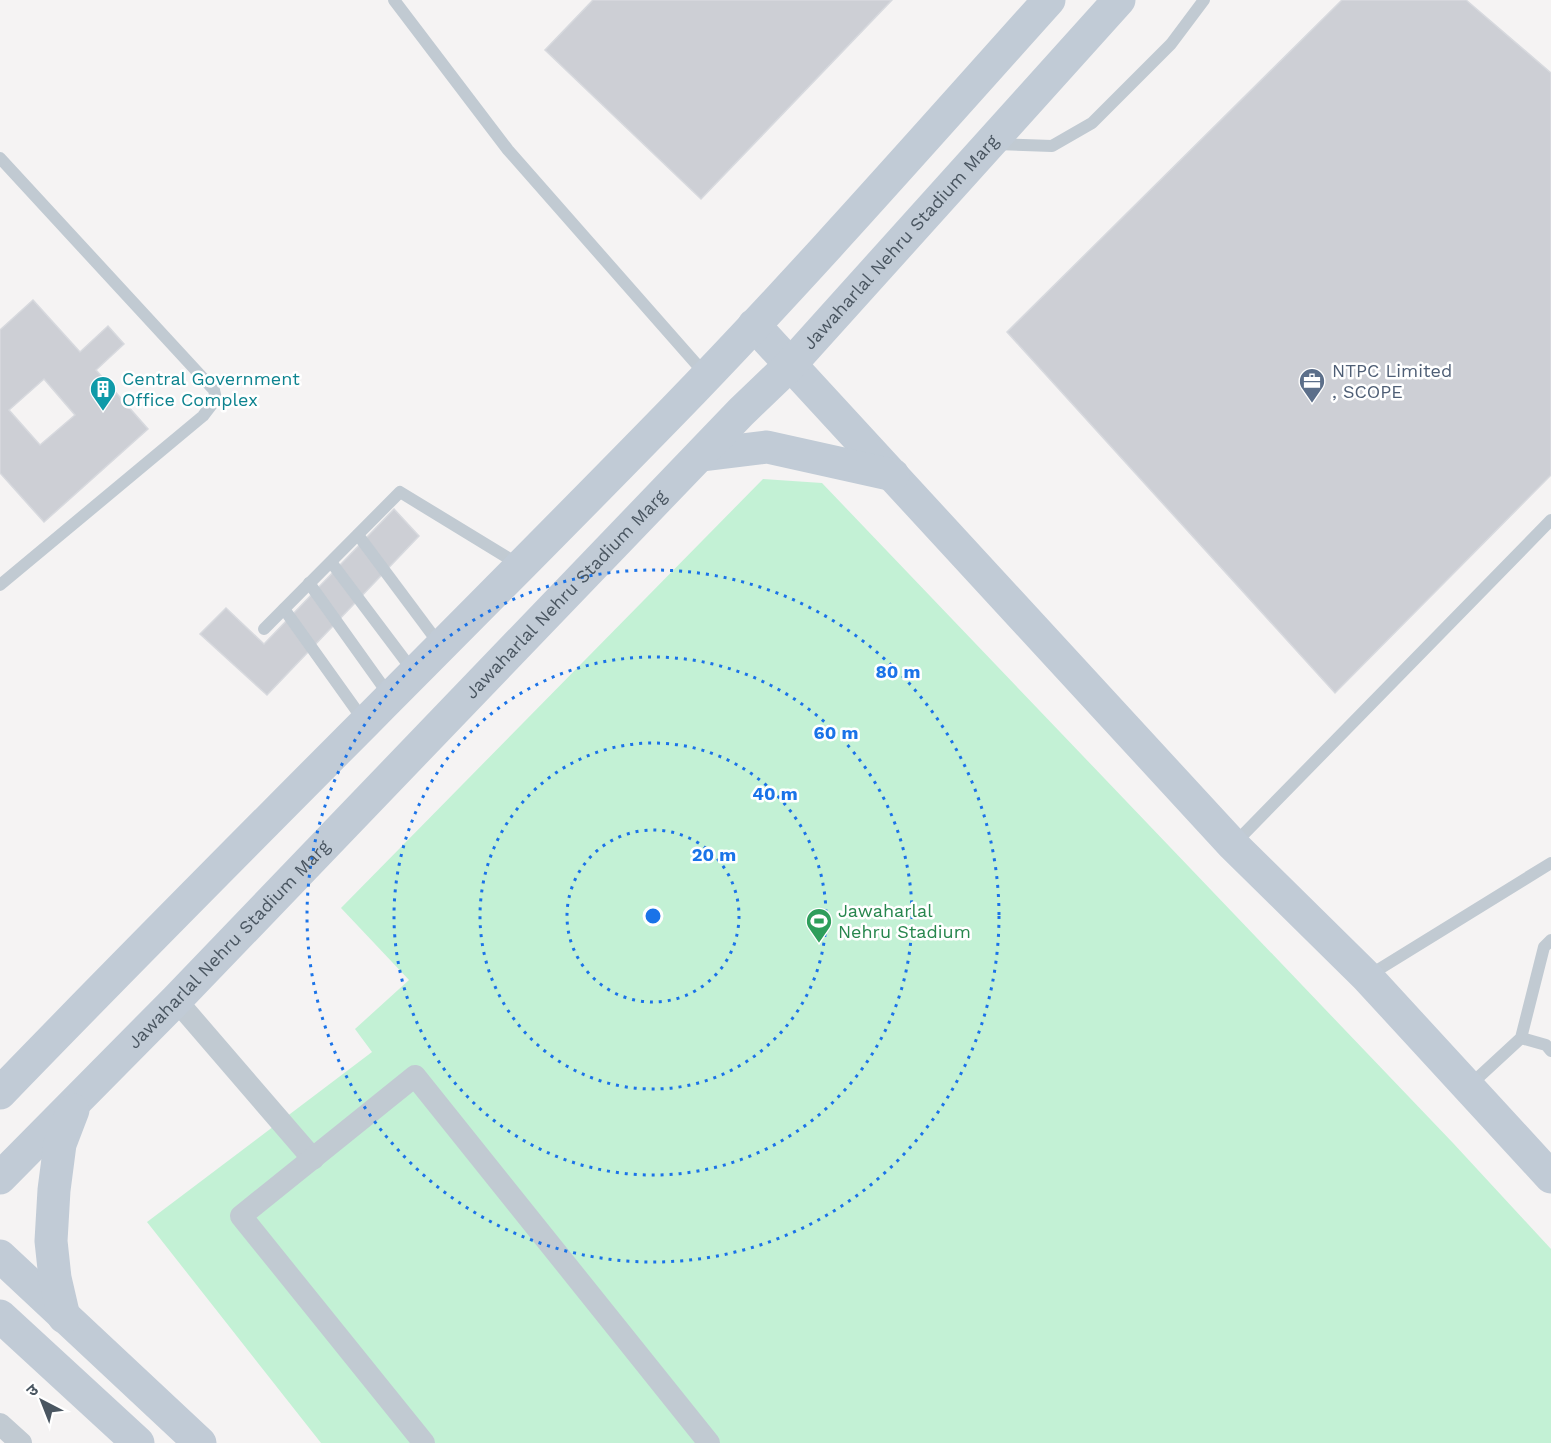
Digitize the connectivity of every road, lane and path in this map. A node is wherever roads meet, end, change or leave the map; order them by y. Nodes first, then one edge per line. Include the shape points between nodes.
1 (394, 0) edge
2 (1049, 0) edge
3 (1119, 0) edge
4 (1204, 0) edge
5 (990, 144) junction
6 (0, 158) edge
7 (754, 325) junction
8 (792, 364) junction
9 (707, 376) junction
10 (701, 455) junction
11 (893, 475) junction
12 (1551, 520) edge
13 (358, 535) junction
14 (331, 562) junction
15 (520, 565) junction
16 (309, 583) junction
17 (0, 585) edge
18 (284, 609) junction
19 (264, 629) dead end
20 (440, 646) junction
21 (414, 672) junction
22 (390, 696) junction
23 (364, 722) junction
24 (1233, 845) junction
25 (1551, 863) edge
26 (1551, 940) edge
27 (1367, 977) junction
28 (176, 1000) junction
29 (1521, 1038) junction
30 (1551, 1051) edge
31 (7, 1080) edge
32 (1468, 1087) junction
33 (75, 1103) junction
34 (313, 1159) junction
35 (1551, 1177) edge
36 (0, 1178) edge
37 (0, 1256) edge
38 (0, 1316) edge
39 (64, 1317) junction
40 (0, 1424) edge
41 (21, 1443) edge
42 (138, 1443) edge
43 (200, 1443) edge
44 (424, 1443) edge
45 (709, 1443) edge

1 - 9 lane via 508,150
2 - 7 street
3 - 5 street, Jawaharlal Nehru Stadium Marg
4 - 5 lane via 1171,45 1092,123 1052,146
5 - 8 street, Jawaharlal Nehru Stadium Marg
6 - 17 lane via 214,390 216,399 203,416
7 - 8 street
7 - 9 street
8 - 10 street, Jawaharlal Nehru Stadium Marg
8 - 11 street
9 - 15 street
10 - 11 street via 767,447
10 - 28 street, Jawaharlal Nehru Stadium Marg
11 - 24 street
12 - 24 lane
13 - 14 lane
13 - 15 lane via 400,492
13 - 20 lane
14 - 16 lane
14 - 21 lane
15 - 20 street
16 - 18 lane
16 - 22 lane
18 - 19 lane
18 - 23 lane
20 - 21 street
21 - 22 street
22 - 23 street
23 - 31 street
24 - 27 street
25 - 27 lane
26 - 29 lane via 1544,947
27 - 32 street
28 - 33 street, Jawaharlal Nehru Stadium Marg
28 - 34 street
29 - 30 lane via 1546,1045
29 - 32 lane
32 - 35 street
33 - 36 street, Jawaharlal Nehru Stadium Marg
33 - 39 street via 60,1144 51,1241
34 - 44 street via 242,1216
34 - 45 street via 415,1077
37 - 39 street
38 - 42 street
39 - 43 street
40 - 41 street

